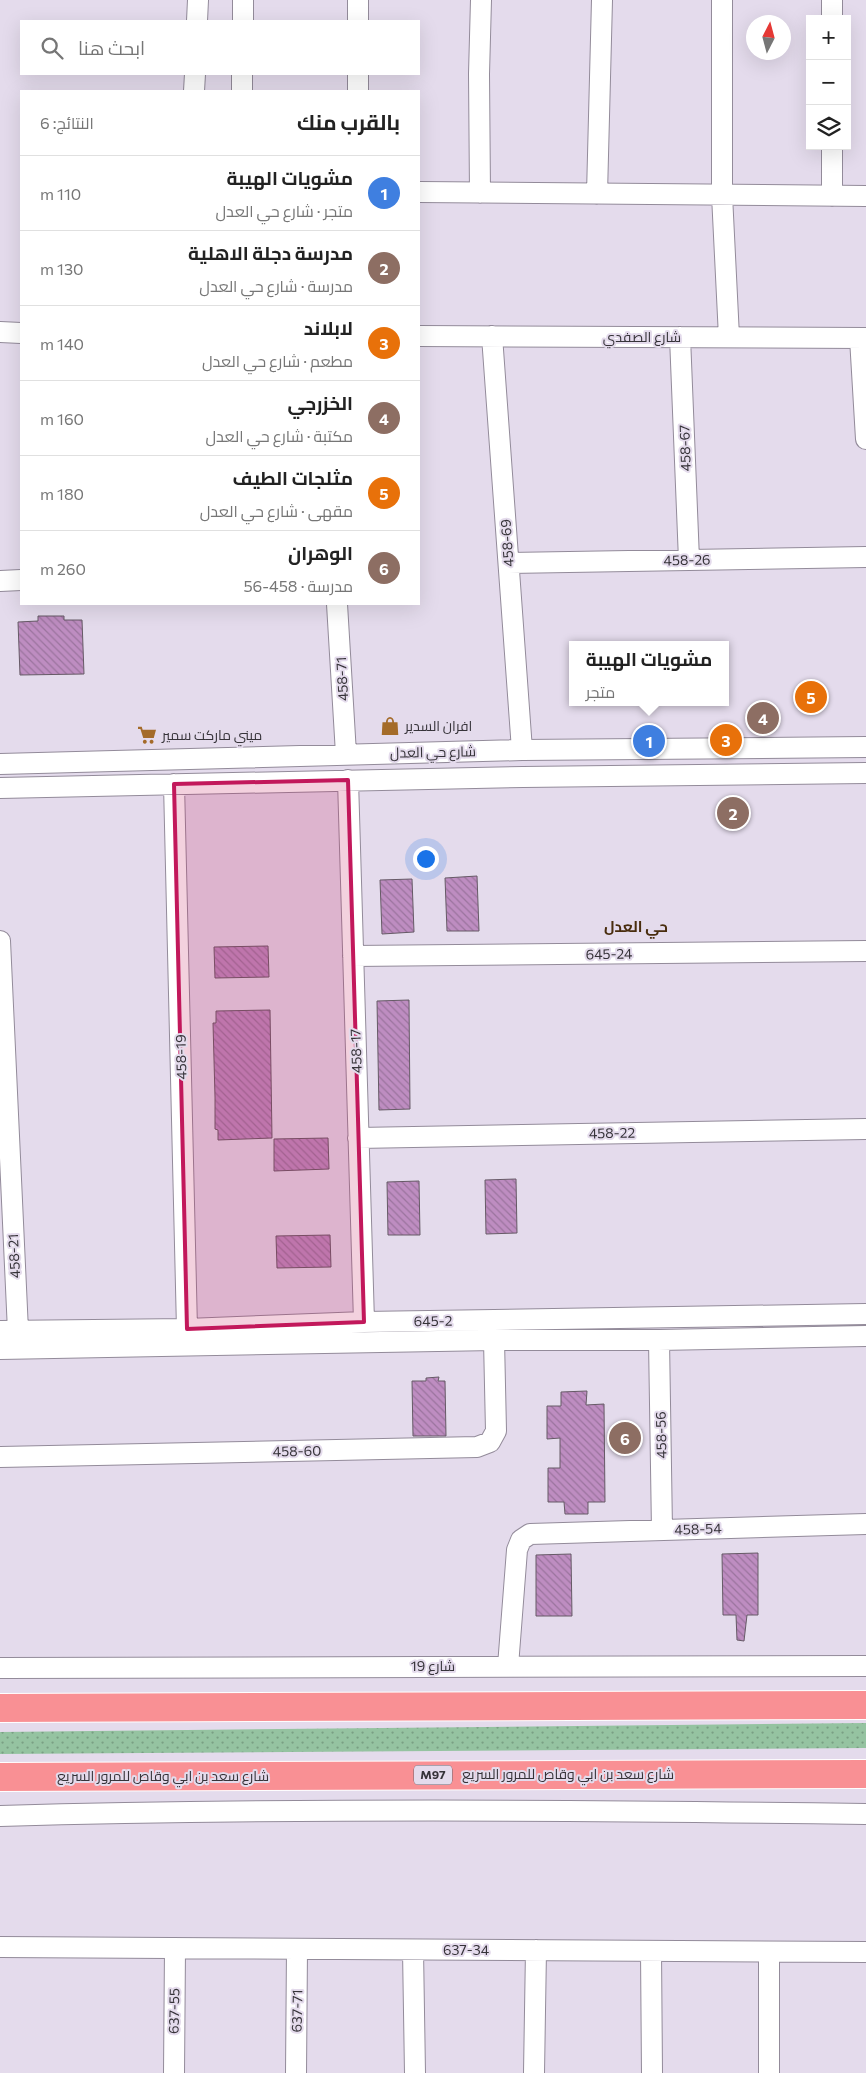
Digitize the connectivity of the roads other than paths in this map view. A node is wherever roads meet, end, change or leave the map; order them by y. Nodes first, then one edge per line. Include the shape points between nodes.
1 (198, 0) edge
2 (243, 0) edge
3 (358, 0) edge
4 (481, 0) edge
5 (602, 0) edge
6 (722, 0) edge
7 (832, 0) edge
8 (832, 15) edge
9 (197, 20) edge
10 (243, 20) edge
11 (358, 20) edge
12 (195, 75) edge
13 (242, 75) edge
14 (358, 75) edge
15 (194, 90) edge
16 (242, 90) edge
17 (358, 90) edge
18 (832, 150) edge
19 (420, 192) edge
20 (480, 193) junction
21 (596, 194) junction
22 (722, 195) junction
23 (832, 196) junction
24 (866, 196) edge
25 (0, 332) edge
26 (20, 333) edge
27 (420, 336) edge
28 (492, 336) junction
29 (680, 337) junction
30 (729, 338) junction
31 (863, 338) edge
32 (866, 440) edge
33 (866, 556) edge
34 (689, 560) junction
35 (509, 563) junction
36 (20, 580) edge
37 (0, 581) edge
38 (338, 605) edge
39 (866, 747) edge
40 (802, 748) junction
41 (522, 750) junction
42 (346, 754) junction
43 (0, 764) edge
44 (866, 773) edge
45 (804, 774) junction
46 (348, 780) junction
47 (174, 784) junction
48 (0, 788) edge
49 (0, 941) edge
50 (866, 951) edge
51 (353, 956) junction
52 (866, 1129) edge
53 (358, 1138) junction
54 (866, 1314) edge
55 (364, 1322) junction
56 (187, 1329) junction
57 (9, 1331) edge
58 (866, 1336) edge
59 (80, 1340) junction
60 (494, 1340) junction
61 (659, 1340) junction
62 (0, 1349) edge
63 (0, 1457) edge
64 (866, 1524) edge
65 (662, 1530) junction
66 (508, 1666) junction
67 (866, 1666) edge
68 (0, 1668) edge
69 (866, 1705) edge
70 (0, 1708) edge
71 (866, 1774) edge
72 (0, 1778) edge
73 (866, 1814) edge
74 (0, 1816) edge
75 (0, 1947) edge
76 (175, 1949) junction
77 (298, 1949) junction
78 (413, 1950) junction
79 (536, 1950) junction
80 (651, 1951) junction
81 (768, 1952) junction
82 (866, 1952) edge
83 (174, 2073) edge
84 (296, 2073) edge
85 (415, 2073) edge
86 (534, 2073) edge
87 (652, 2073) edge
88 (769, 2073) edge

1 - 9 street
2 - 10 street
3 - 11 street
4 - 20 street
5 - 21 street
6 - 22 street
7 - 8 street
12 - 15 street
13 - 16 street
14 - 17 street
18 - 23 street
19 - 20 street
20 - 21 street
21 - 22 street
22 - 23 street
22 - 30 street
23 - 24 street
25 - 26 street
27 - 28 street, شارع الصفدي
28 - 29 street, شارع الصفدي
28 - 35 street, 458-69
29 - 30 street, شارع الصفدي
29 - 34 street, 458-67
30 - 31 street, شارع الصفدي
31 - 32 street
33 - 34 street, 458-26
34 - 35 street, 458-26
35 - 41 street, 458-69
36 - 37 street
38 - 42 street, 458-71
39 - 40 street, شارع حي العدل
40 - 41 street, شارع حي العدل
40 - 45 street
41 - 42 street, شارع حي العدل
42 - 43 street, شارع حي العدل
44 - 45 street, شارع حي العدل
45 - 46 street, شارع حي العدل
46 - 47 street, شارع حي العدل
46 - 51 street, 458-17
47 - 48 street, شارع حي العدل
47 - 56 street, 458-19
49 - 57 street, 458-21
50 - 51 street, 645-24
51 - 53 street, 458-17
52 - 53 street, 458-22
53 - 55 street, 458-17
54 - 55 street, 645-2
55 - 56 street, 645-2
56 - 59 street, 645-2
57 - 59 street, 645-2
58 - 61 street, 645-2
59 - 60 street, 645-2
59 - 62 street, 645-2
60 - 61 street, 645-2
60 - 63 street, 458-60 via 496,1431 490,1442 477,1447
61 - 65 street, 458-56
64 - 65 street, 458-54
65 - 66 street, 458-54 via 530,1534 521,1540 517,1550
66 - 67 street, شارع 19
66 - 68 street, شارع 19
69 - 70 highway
71 - 72 highway, شارع سعد بن ابي وقاص للمرور السريع / M97
73 - 74 street via 377,1811
75 - 76 street, 637-34
76 - 77 street, 637-34
76 - 83 street, 637-55
77 - 78 street, 637-34
77 - 84 street, 637-71
78 - 79 street, 637-34
78 - 85 street
79 - 80 street, 637-34
79 - 86 street
80 - 81 street, 637-34
80 - 87 street
81 - 82 street, 637-34
81 - 88 street

